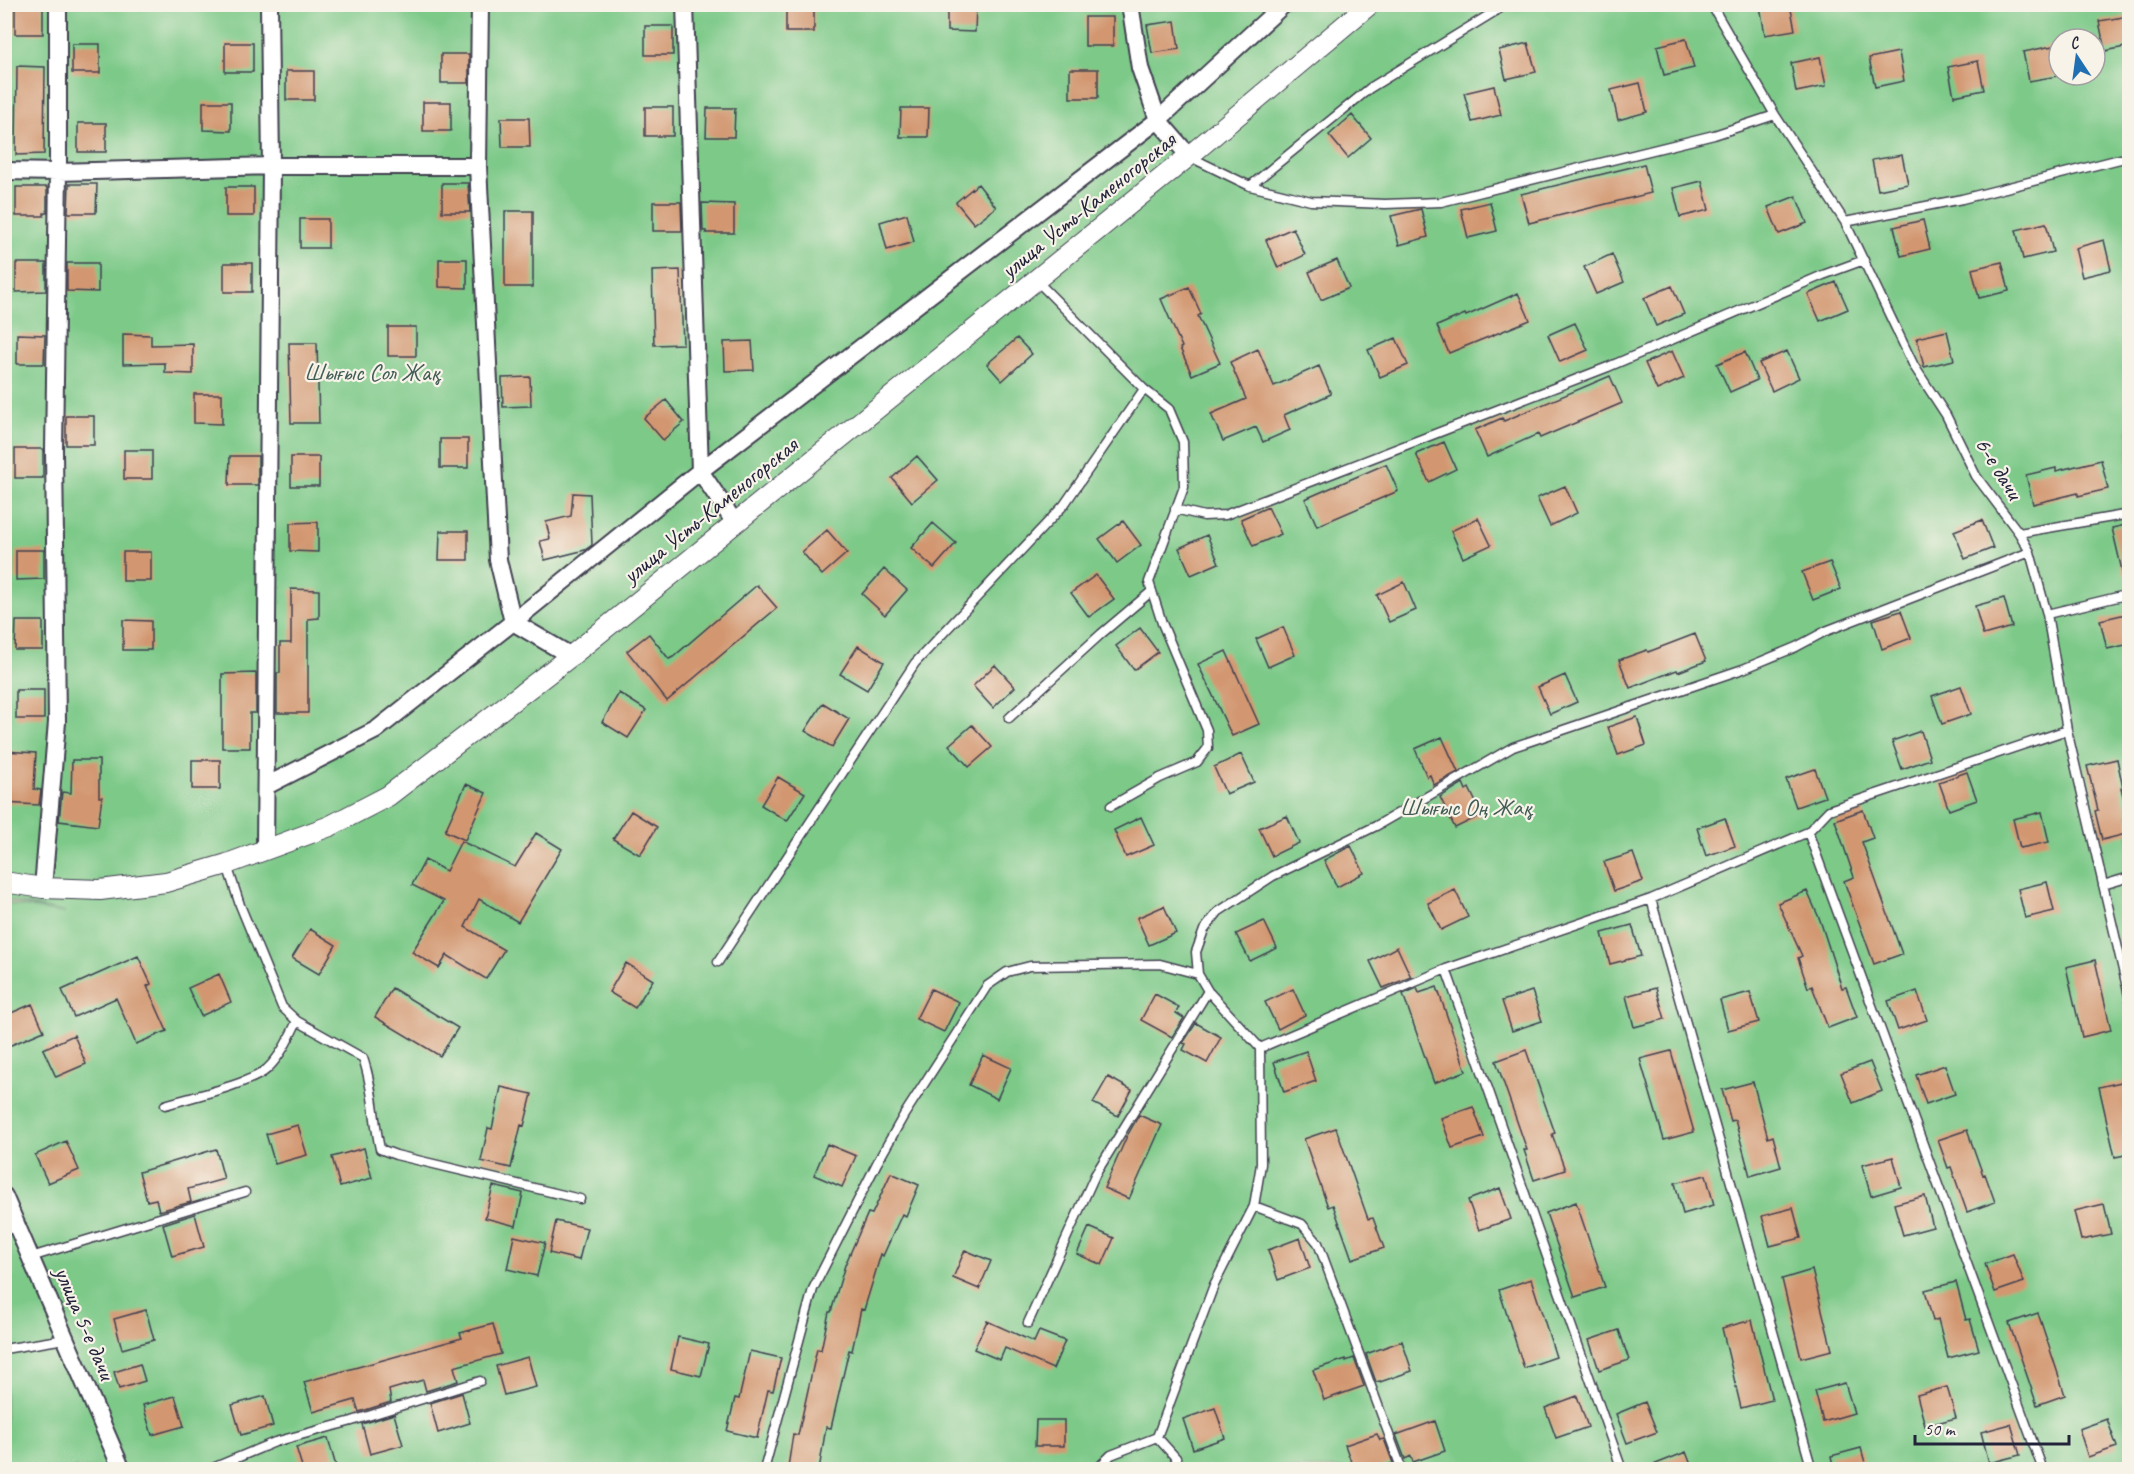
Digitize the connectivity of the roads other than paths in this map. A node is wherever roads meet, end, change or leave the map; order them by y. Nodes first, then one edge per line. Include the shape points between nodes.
1 (58, 4) edge
2 (269, 4) edge
3 (480, 4) edge
4 (685, 4) edge
5 (1130, 4) edge
6 (1284, 4) edge
7 (1370, 4) edge
8 (1507, 4) edge
9 (1711, 4) edge
10 (1775, 115) junction
11 (1158, 120) junction
12 (1189, 156) junction
13 (2130, 159) edge
14 (271, 166) junction
15 (478, 166) junction
16 (4, 171) edge
17 (58, 172) junction
18 (1250, 186) junction
19 (1845, 222) junction
20 (1864, 260) junction
21 (1036, 279) junction
22 (1144, 389) junction
23 (700, 471) junction
24 (1176, 509) junction
25 (2130, 514) edge
26 (735, 523) junction
27 (2019, 533) junction
28 (2030, 552) junction
29 (1152, 591) junction
30 (2130, 594) edge
31 (2048, 614) junction
32 (513, 622) junction
33 (571, 656) junction
34 (1009, 718) dead end
35 (2067, 730) junction
36 (266, 786) junction
37 (1111, 806) dead end
38 (1808, 832) junction
39 (265, 850) junction
40 (227, 864) junction
41 (2130, 877) edge
42 (4, 882) edge
43 (2103, 885) junction
44 (43, 888) junction
45 (1652, 899) junction
46 (718, 962) dead end
47 (1446, 969) junction
48 (1198, 974) junction
49 (1208, 991) junction
50 (2130, 1000) edge
51 (297, 1021) junction
52 (1260, 1048) junction
53 (165, 1105) dead end
54 (245, 1192) dead end
55 (4, 1196) edge
56 (580, 1199) dead end
57 (1254, 1206) junction
58 (31, 1257) junction
59 (1028, 1323) dead end
60 (65, 1339) junction
61 (4, 1349) edge
62 (480, 1381) dead end
63 (1157, 1437) junction
64 (122, 1470) edge
65 (208, 1470) edge
66 (764, 1470) edge
67 (1096, 1470) edge
68 (1181, 1470) edge
69 (1402, 1470) edge
70 (1622, 1470) edge
71 (1812, 1470) edge
72 (2043, 1470) edge

1 - 17 street
2 - 14 street
3 - 15 street
4 - 23 street
5 - 11 street via 1140,68
6 - 11 street
7 - 12 street, улица Усть-Каменогорская
8 - 18 lane via 1370,88
9 - 10 lane, 6-е дачи
10 - 18 lane via 1714,135 1441,202 1311,201
10 - 19 lane, 6-е дачи
11 - 12 street
11 - 23 street
12 - 18 lane
12 - 21 street, улица Усть-Каменогорская
13 - 19 lane
14 - 15 street
14 - 17 street
14 - 36 street
15 - 32 street via 497,549
16 - 17 street
17 - 44 street via 54,450 57,722
19 - 20 lane, 6-е дачи
20 - 24 lane via 1608,367 1225,515 1204,516
20 - 27 lane, 6-е дачи via 1914,366 1946,415 1976,476
21 - 22 lane
21 - 26 street, улица Усть-Каменогорская
22 - 24 lane via 1169,409 1183,441 1184,487
22 - 46 lane via 1064,505 915,663
23 - 26 street
23 - 32 street
24 - 29 lane via 1149,582
25 - 27 lane
26 - 33 street, улица Усть-Каменогорская
27 - 28 lane, 6-е дачи
28 - 31 lane, 6-е дачи
28 - 48 lane via 1826,631 1743,669 1513,747 1376,826 1273,876 1218,912 1204,930 1196,952
29 - 34 lane
29 - 37 lane via 1207,730 1208,748 1197,762
30 - 31 lane
31 - 35 lane, 6-е дачи
32 - 33 street
32 - 36 street via 376,730
33 - 39 street, улица Усть-Каменогорская via 388,796 330,826
35 - 38 lane via 1829,810
35 - 43 lane, 6-е дачи
36 - 39 street
38 - 45 lane
38 - 72 lane
39 - 40 street, улица Усть-Каменогорская
40 - 44 street, улица Усть-Каменогорская via 166,882 100,890
40 - 51 lane via 282,1007
41 - 43 lane
42 - 44 street, улица Усть-Каменогорская
43 - 50 lane, 6-е дачи
45 - 47 lane
45 - 71 lane
47 - 52 lane
47 - 70 lane
48 - 49 lane
48 - 66 lane via 1160,964 1030,966 1007,972 987,986 904,1115 813,1289
49 - 52 lane
49 - 59 lane via 1095,1175
51 - 53 lane via 281,1053 266,1071
51 - 56 lane via 363,1058 371,1081 380,1149
52 - 57 lane via 1261,1164
54 - 58 lane
55 - 58 street, улица 5-е дачи
57 - 63 lane via 1214,1285
57 - 69 lane via 1302,1224 1318,1243
58 - 60 street, улица 5-е дачи
60 - 61 lane
60 - 64 street, улица 5-е дачи
62 - 65 lane via 275,1442
63 - 67 lane via 1111,1455
63 - 68 lane via 1176,1458

